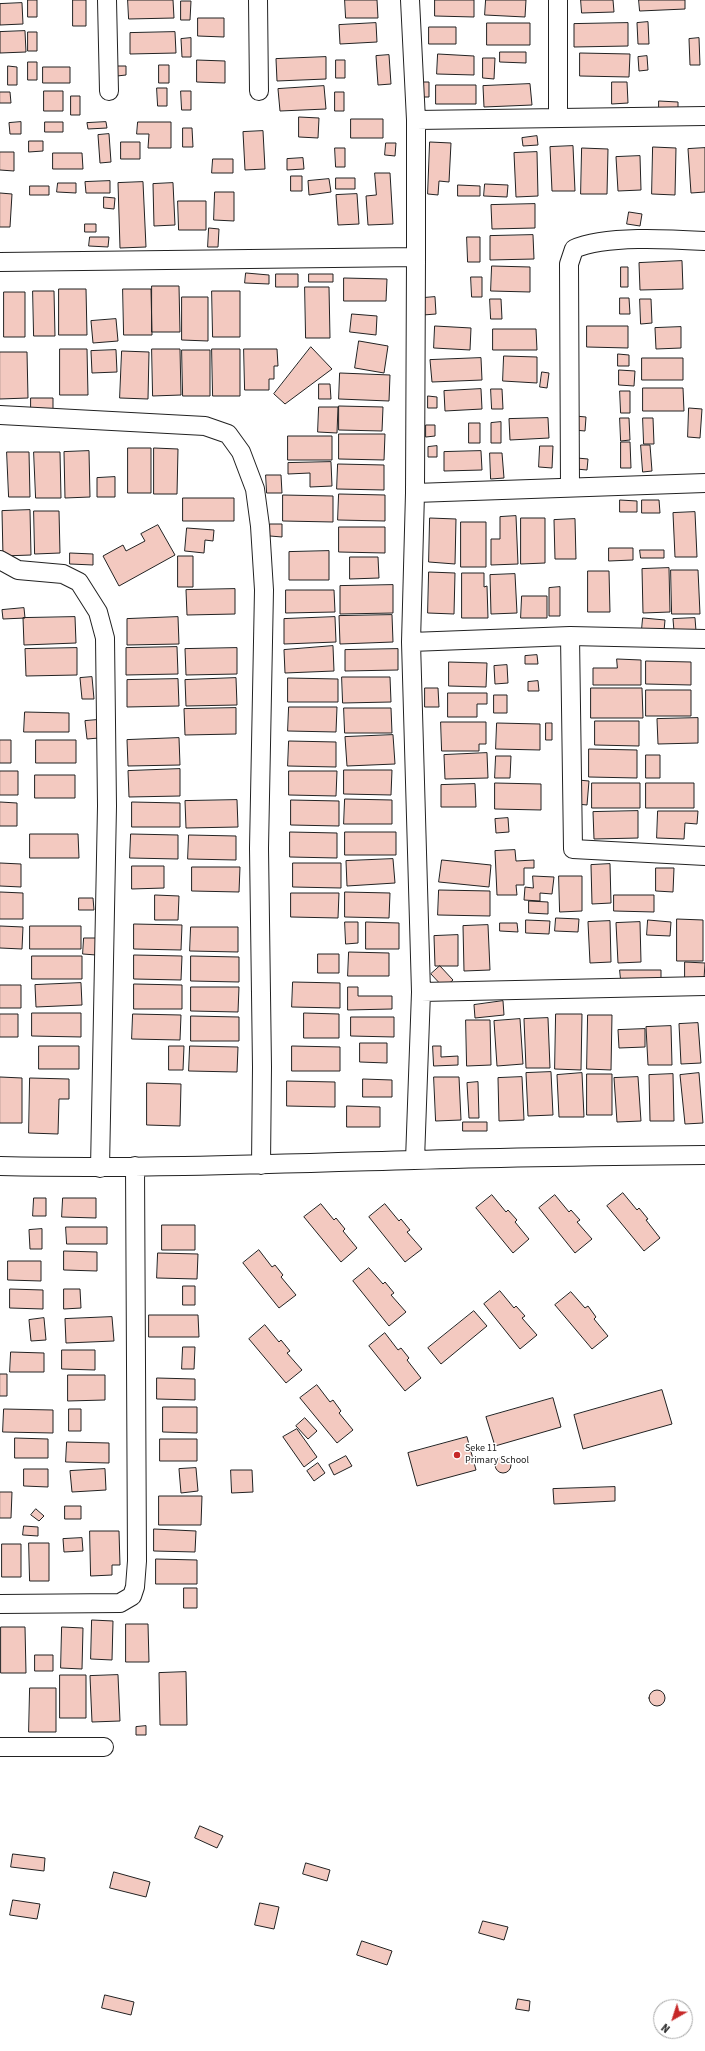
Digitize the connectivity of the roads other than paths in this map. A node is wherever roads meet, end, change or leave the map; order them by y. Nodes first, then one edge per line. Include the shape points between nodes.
1 (108, 0) edge
2 (258, 0) edge
3 (410, 0) edge
4 (558, 0) edge
5 (109, 91) dead end
6 (259, 91) dead end
7 (705, 116) edge
8 (558, 117) junction
9 (416, 120) junction
10 (705, 241) edge
11 (416, 257) junction
12 (0, 262) edge
13 (0, 415) edge
14 (705, 483) edge
15 (570, 487) junction
16 (415, 493) junction
17 (0, 560) edge
18 (570, 636) junction
19 (705, 638) edge
20 (411, 642) junction
21 (705, 856) edge
22 (705, 986) edge
23 (422, 992) junction
24 (705, 1155) edge
25 (415, 1160) junction
26 (261, 1165) junction
27 (0, 1166) edge
28 (135, 1166) junction
29 (100, 1168) junction
30 (0, 1604) edge
31 (104, 1747) dead end
32 (0, 1748) edge

1 - 5 street
2 - 6 street
3 - 9 street
4 - 8 street
7 - 8 street
8 - 9 street
9 - 11 street
10 - 15 street via 663,238 586,243 574,249 569,264
11 - 12 street
11 - 16 street
13 - 26 street via 205,426 228,434 241,452 256,489 264,590 259,848
14 - 15 street
15 - 16 street
16 - 20 street
17 - 29 street via 18,570 63,574 79,582 98,612 105,638 107,806
18 - 19 street
18 - 20 street
18 - 21 street via 573,849
20 - 23 street
22 - 23 street
23 - 25 street
24 - 25 street
25 - 26 street
26 - 28 street
27 - 29 street
28 - 29 street
28 - 30 street via 137,1561 132,1596 120,1603
31 - 32 street

